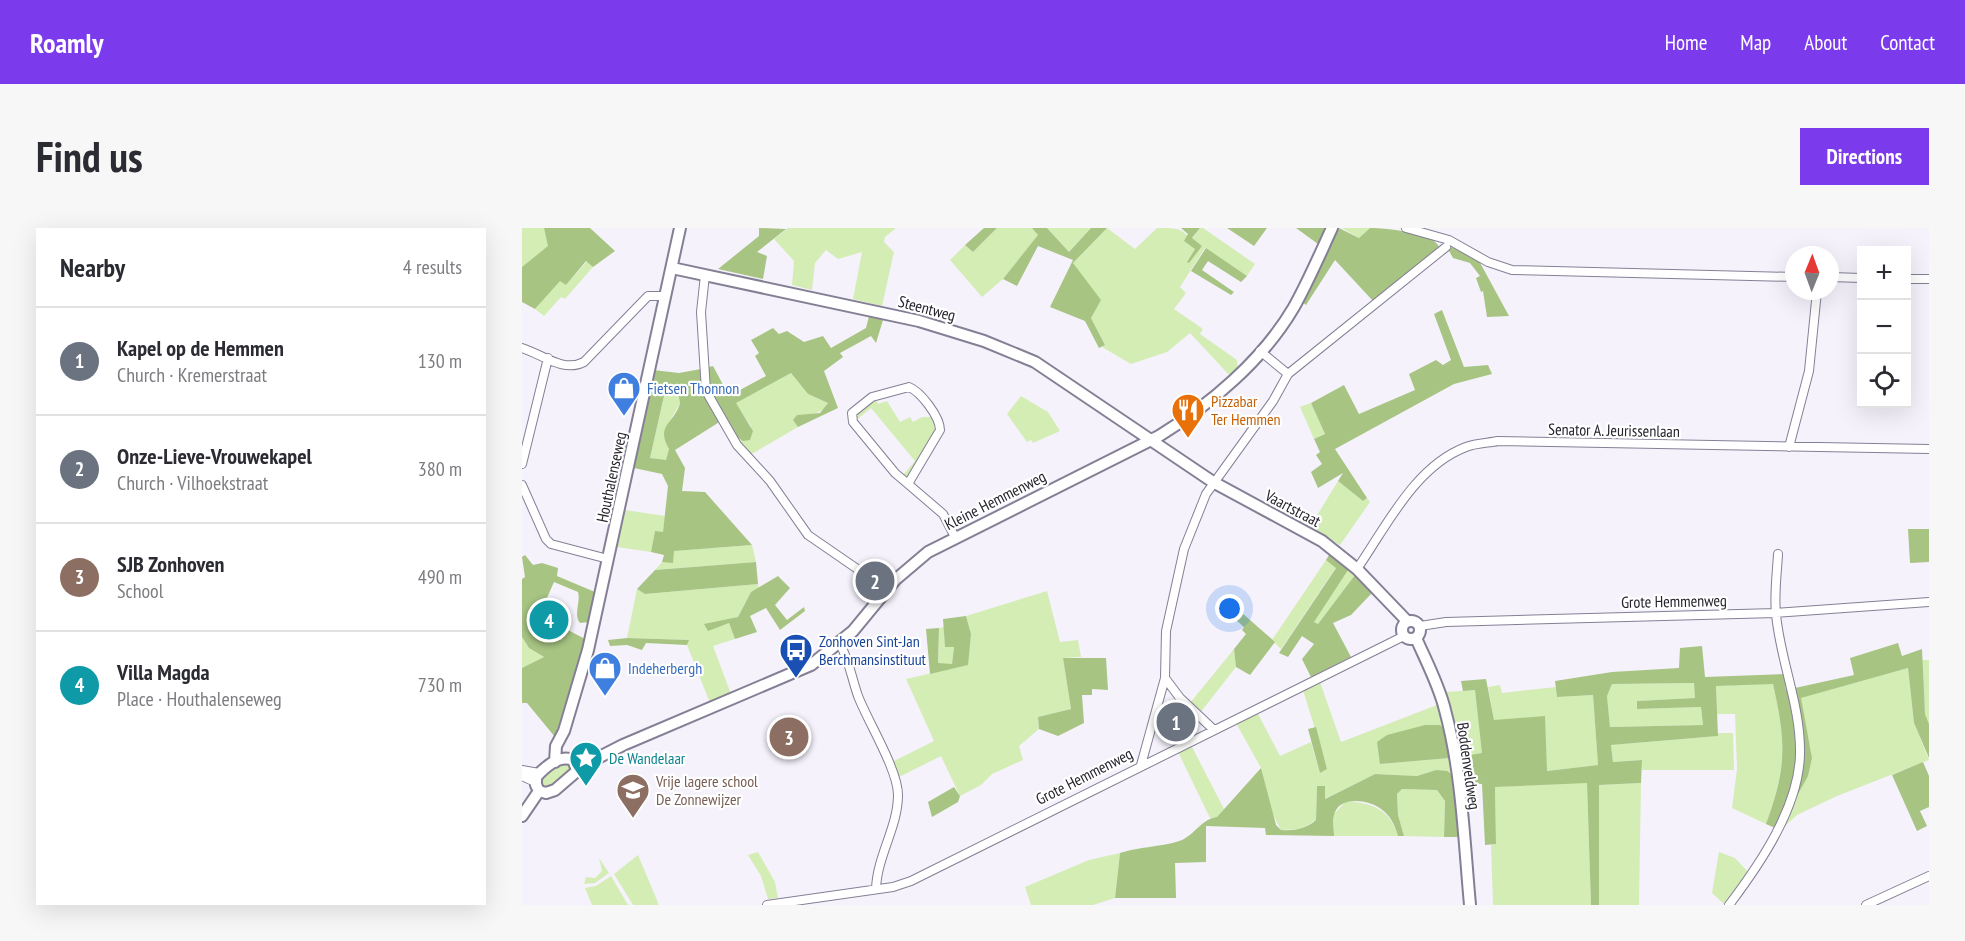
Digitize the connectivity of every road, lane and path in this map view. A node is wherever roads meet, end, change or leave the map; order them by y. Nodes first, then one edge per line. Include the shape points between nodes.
1 (680, 228) edge
2 (1332, 228) edge
3 (1406, 228) edge
4 (1446, 247) dead end
5 (672, 268) junction
6 (705, 275) junction
7 (1785, 277) edge
8 (1839, 277) edge
9 (1857, 278) edge
10 (1911, 279) edge
11 (1929, 279) edge
12 (665, 296) junction
13 (1816, 300) edge
14 (522, 348) edge
15 (1260, 351) junction
16 (548, 358) junction
17 (1288, 374) junction
18 (1152, 439) junction
19 (1789, 447) junction
20 (524, 448) edge
21 (1929, 449) edge
22 (522, 464) edge
23 (1213, 482) junction
24 (908, 484) junction
25 (522, 485) edge
26 (531, 505) junction
27 (522, 510) edge
28 (955, 537) junction
29 (1778, 554) dead end
30 (608, 559) junction
31 (1357, 569) junction
32 (869, 577) junction
33 (895, 580) junction
34 (879, 600) junction
35 (1929, 602) edge
36 (1776, 613) junction
37 (1407, 621) junction
38 (1420, 626) junction
39 (1404, 636) junction
40 (1416, 638) junction
41 (840, 644) junction
42 (1165, 678) junction
43 (1214, 730) junction
44 (564, 731) junction
45 (555, 762) junction
46 (572, 762) junction
47 (1141, 765) junction
48 (522, 770) edge
49 (522, 776) edge
50 (538, 782) junction
51 (522, 816) edge
52 (1929, 876) edge
53 (876, 889) junction
54 (767, 905) edge
55 (1470, 905) edge
56 (1729, 905) edge
57 (1866, 905) edge

1 - 5 street, Houthalenseweg
2 - 15 street, Kleine Hemmenweg via 1293,308
3 - 7 street via 1449,240 1488,262 1512,270
4 - 17 street
5 - 6 street, Steentweg
5 - 12 street, Houthalenseweg
6 - 18 street, Steentweg via 889,314 984,341 1035,362
6 - 32 street via 701,312 706,391 737,445 770,481 808,535
8 - 9 street
10 - 11 street
12 - 16 street via 648,296 577,366 563,366
12 - 30 street, Houthalenseweg
13 - 19 street via 1809,371
14 - 16 street
15 - 17 street
15 - 18 street, Kleine Hemmenweg via 1212,399
16 - 20 street
17 - 23 street via 1274,401
18 - 23 street, Vaartstraat
18 - 28 street, Kleine Hemmenweg
19 - 21 street, Senator A. Jeurissenlaan
19 - 31 street, Senator A. Jeurissenlaan via 1498,441 1466,447 1441,461 1418,482
20 - 22 street
23 - 31 street, Vaartstraat via 1295,524
23 - 42 street via 1178,567 1166,631
24 - 24 street via 853,422 852,413 872,397 909,387 939,421 940,430
24 - 28 street via 943,514
25 - 26 street
26 - 27 street
26 - 30 street via 551,544
28 - 33 street, Kleine Hemmenweg via 928,552
29 - 36 street
30 - 44 street, Houthalenseweg via 588,650
31 - 37 street, Vaartstraat
32 - 33 street
32 - 34 street
33 - 34 street, Kleine Hemmenweg
34 - 41 street, Kleine Hemmenweg
35 - 36 street, Grote Hemmenweg
36 - 38 street, Grote Hemmenweg via 1446,622
36 - 56 street via 1798,730 1798,771 1774,838
37 - 38 street, Grote Hemmenweg via 1416,621
37 - 39 street via 1402,628
38 - 40 street
39 - 40 street
39 - 43 street, Grote Hemmenweg
40 - 55 street, Boddenveldweg via 1445,708 1450,732
41 - 46 street, Kleine Hemmenweg via 800,670 623,745
41 - 53 street via 897,785 897,808 878,867
42 - 43 street
42 - 47 street
43 - 47 street, Grote Hemmenweg
44 - 45 street, Houthalenseweg via 556,746
44 - 46 street, Houthalenseweg via 564,748
45 - 46 street
45 - 50 street
46 - 50 street via 575,775 555,790 546,793
47 - 53 street, Grote Hemmenweg via 911,881
48 - 50 street
49 - 50 street
50 - 51 street
52 - 57 street
53 - 54 street, Grote Hemmenweg

